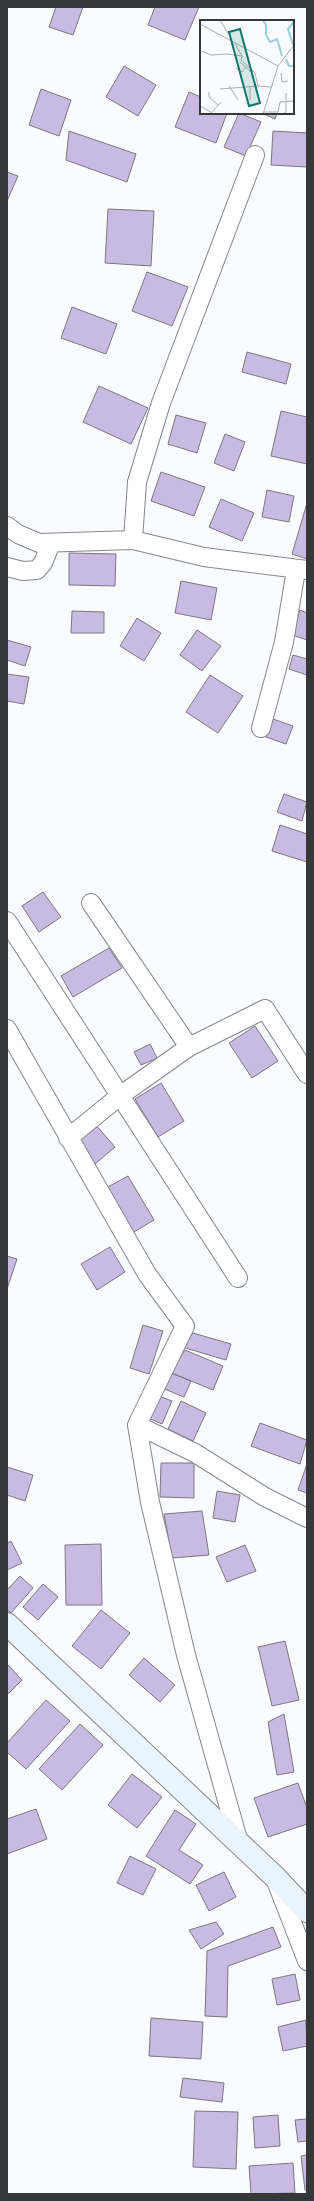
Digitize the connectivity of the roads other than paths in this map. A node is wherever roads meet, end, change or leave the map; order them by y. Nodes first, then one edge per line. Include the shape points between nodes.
1 (255, 155) dead end
2 (7, 526) edge
3 (133, 540) junction
4 (52, 543) junction
5 (7, 567) edge
6 (302, 570) edge
7 (261, 728) dead end
8 (91, 903) dead end
9 (7, 921) edge
10 (7, 1029) edge
11 (190, 1047) junction
12 (307, 1074) edge
13 (121, 1095) junction
14 (68, 1138) junction
15 (238, 1278) dead end
16 (137, 1425) junction
17 (307, 1518) edge
18 (7, 1624) edge
19 (239, 1843) junction
20 (274, 1877) junction
21 (307, 1911) edge
22 (307, 1961) edge

1 - 3 street via 161,403 137,482
2 - 4 street via 39,543
3 - 4 street
3 - 6 street via 204,557
4 - 5 street via 37,570 23,572
6 - 7 street
8 - 11 street
9 - 13 street
10 - 14 street
11 - 12 street via 265,1009
11 - 13 street
13 - 14 street
13 - 15 street
14 - 16 street via 147,1274 185,1326
16 - 17 street via 195,1453 265,1497
16 - 19 street via 150,1502 186,1655
18 - 19 street
19 - 20 street
20 - 21 street
20 - 22 street

